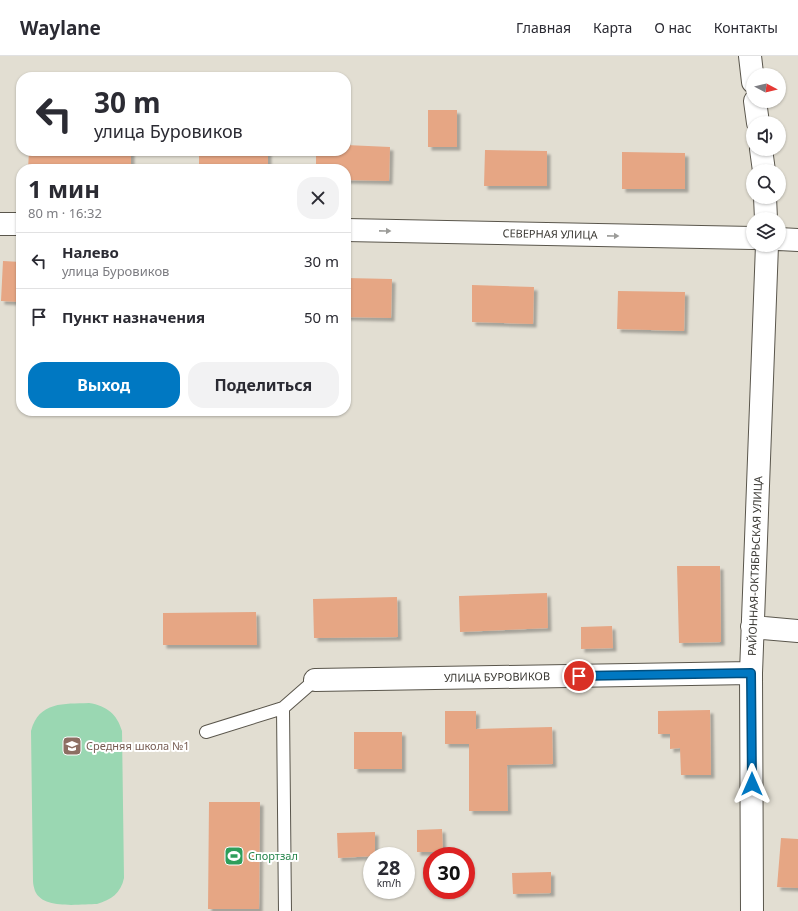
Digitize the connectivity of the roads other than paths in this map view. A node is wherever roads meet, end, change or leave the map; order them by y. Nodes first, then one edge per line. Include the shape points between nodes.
1 (750, 56) edge
2 (751, 68) edge
3 (0, 224) edge
4 (16, 224) edge
5 (351, 230) edge
6 (746, 238) edge
7 (786, 239) edge
8 (798, 240) edge
9 (767, 252) edge
10 (752, 627) junction
11 (798, 631) edge
12 (751, 673) junction
13 (315, 680) joint
14 (283, 708) junction
15 (206, 732) dead end
16 (285, 911) edge
17 (752, 911) edge

1 - 2 street
3 - 4 street
5 -> 6 street, СЕВЕРНАЯ УЛИЦА
7 - 8 street
9 - 10 street, РАЙОННАЯ-ОКТЯБРЬСКАЯ УЛИЦА
10 - 11 street
10 - 12 street, РАЙОННАЯ-ОКТЯБРЬСКАЯ УЛИЦА
12 - 13 street, УЛИЦА БУРОВИКОВ
12 - 17 street, РАЙОННАЯ-ОКТЯБРЬСКАЯ УЛИЦА
13 - 14 lane
14 - 15 lane
14 - 16 lane

